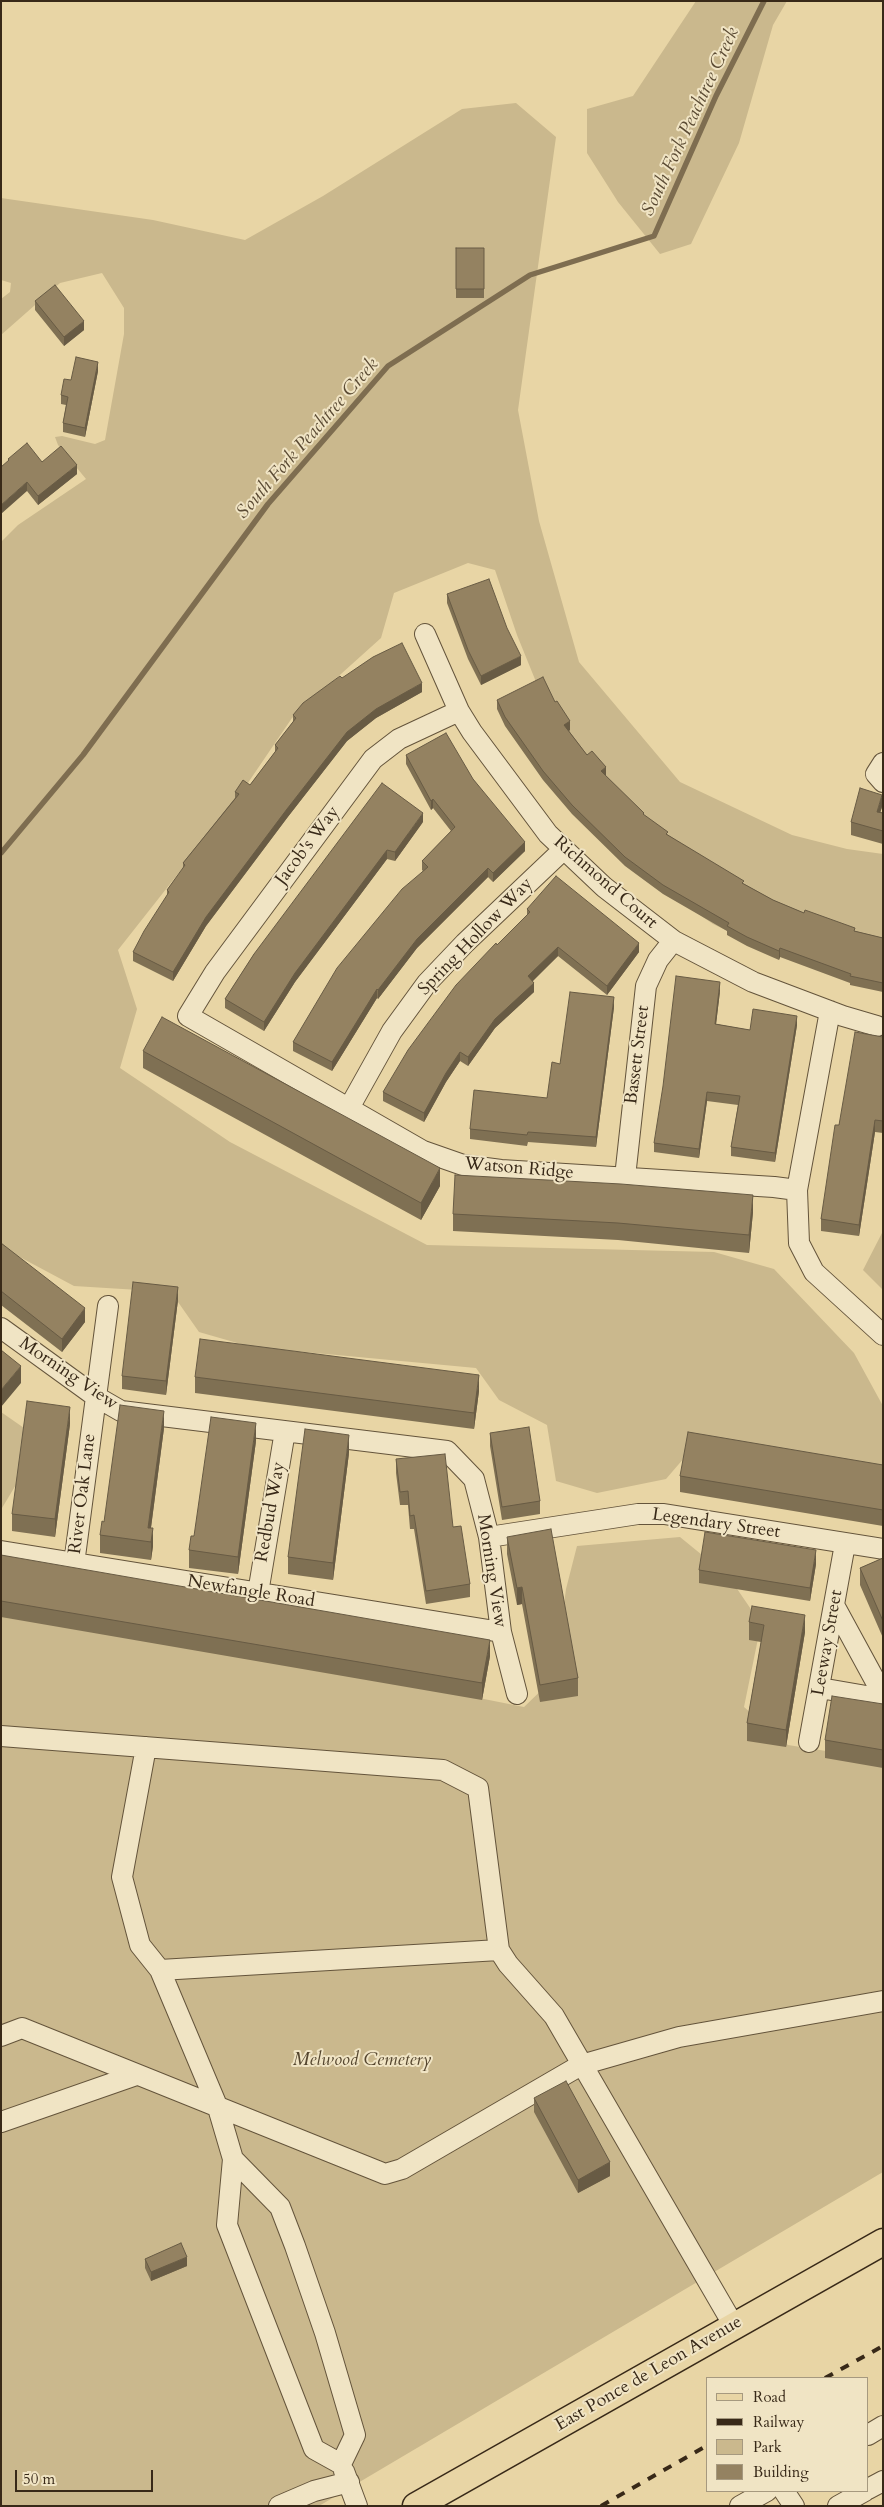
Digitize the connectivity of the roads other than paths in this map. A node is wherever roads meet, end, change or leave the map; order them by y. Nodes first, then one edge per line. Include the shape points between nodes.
1 (425, 634) dead end
2 (459, 711) junction
3 (883, 763) edge
4 (883, 782) edge
5 (564, 849) junction
6 (673, 941) junction
7 (830, 1011) junction
8 (188, 1016) joint
9 (877, 1026) dead end
10 (349, 1108) junction
11 (625, 1178) junction
12 (798, 1190) junction
13 (108, 1306) dead end
14 (1, 1328) edge
15 (883, 1335) edge
16 (95, 1396) junction
17 (285, 1431) junction
18 (489, 1537) junction
19 (846, 1544) junction
20 (883, 1549) edge
21 (1, 1551) edge
22 (74, 1564) junction
23 (258, 1593) junction
24 (834, 1605) junction
25 (500, 1632) junction
26 (820, 1688) junction
27 (517, 1694) dead end
28 (883, 1695) edge
29 (883, 1699) edge
30 (1, 1736) edge
31 (810, 1742) dead end
32 (146, 1747) junction
33 (499, 1950) junction
34 (160, 1970) junction
35 (883, 2001) edge
36 (1, 2036) edge
37 (581, 2065) junction
38 (136, 2074) junction
39 (218, 2108) junction
40 (1, 2122) edge
41 (233, 2159) junction
42 (883, 2242) edge
43 (734, 2326) junction
44 (883, 2426) edge
45 (869, 2434) edge
46 (345, 2473) junction
47 (883, 2481) edge
48 (869, 2488) edge
49 (765, 2492) edge
50 (785, 2492) edge
51 (862, 2492) edge
52 (279, 2506) edge
53 (358, 2506) edge
54 (416, 2506) edge
55 (740, 2506) edge
56 (794, 2506) edge
57 (838, 2506) edge

1 - 2 street, Richmond Court
2 - 5 street, Richmond Court via 548,834
2 - 8 street, Jacob's Way via 399,739 373,759 215,972
3 - 4 street via 876,774
5 - 6 street, Richmond Court via 604,887
5 - 10 street, Spring Hollow Way via 427,983 392,1031
6 - 7 street, Richmond Court via 753,982
6 - 11 street, Bassett Street via 658,960 646,986
7 - 9 street, Richmond Court
7 - 12 street
8 - 10 street, Watson Ridge
10 - 11 street, Watson Ridge via 424,1151 463,1166
11 - 12 street, Watson Ridge
12 - 15 street via 799,1243 804,1258 814,1272
13 - 16 street, River Oak Lane
14 - 16 street, Morning View
16 - 17 street, Morning View via 121,1411
16 - 22 street, River Oak Lane
17 - 18 street, Morning View via 447,1451 474,1479
17 - 23 street, Redbud Way
18 - 19 street, Legendary Street via 638,1514 664,1514
18 - 25 street, Morning View
19 - 20 street, Legendary Street
19 - 24 street, Leeway Street
21 - 22 street, Newfangle Road
22 - 23 street, Newfangle Road
23 - 25 street, Newfangle Road
24 - 26 street, Leeway Street
24 - 28 street
25 - 27 street, Morning View
26 - 29 street
26 - 31 street, Leeway Street
30 - 32 street
32 - 33 street via 443,1770 478,1788
32 - 34 street via 122,1877 140,1945
33 - 34 street
33 - 37 street via 554,2016
34 - 39 street
35 - 37 street via 679,2037
36 - 38 street via 22,2028
37 - 39 street via 402,2169 386,2174
37 - 43 street
38 - 39 street
38 - 40 street
39 - 41 street
41 - 46 street via 227,2225 314,2449
41 - 46 street via 280,2207 295,2246 325,2332 355,2435
42 - 43 main road, East Ponce de Leon Avenue
43 - 54 main road, East Ponce de Leon Avenue
44 - 45 street
46 - 52 street
46 - 53 street
47 - 48 street
49 - 55 street
50 - 56 street
51 - 57 street

